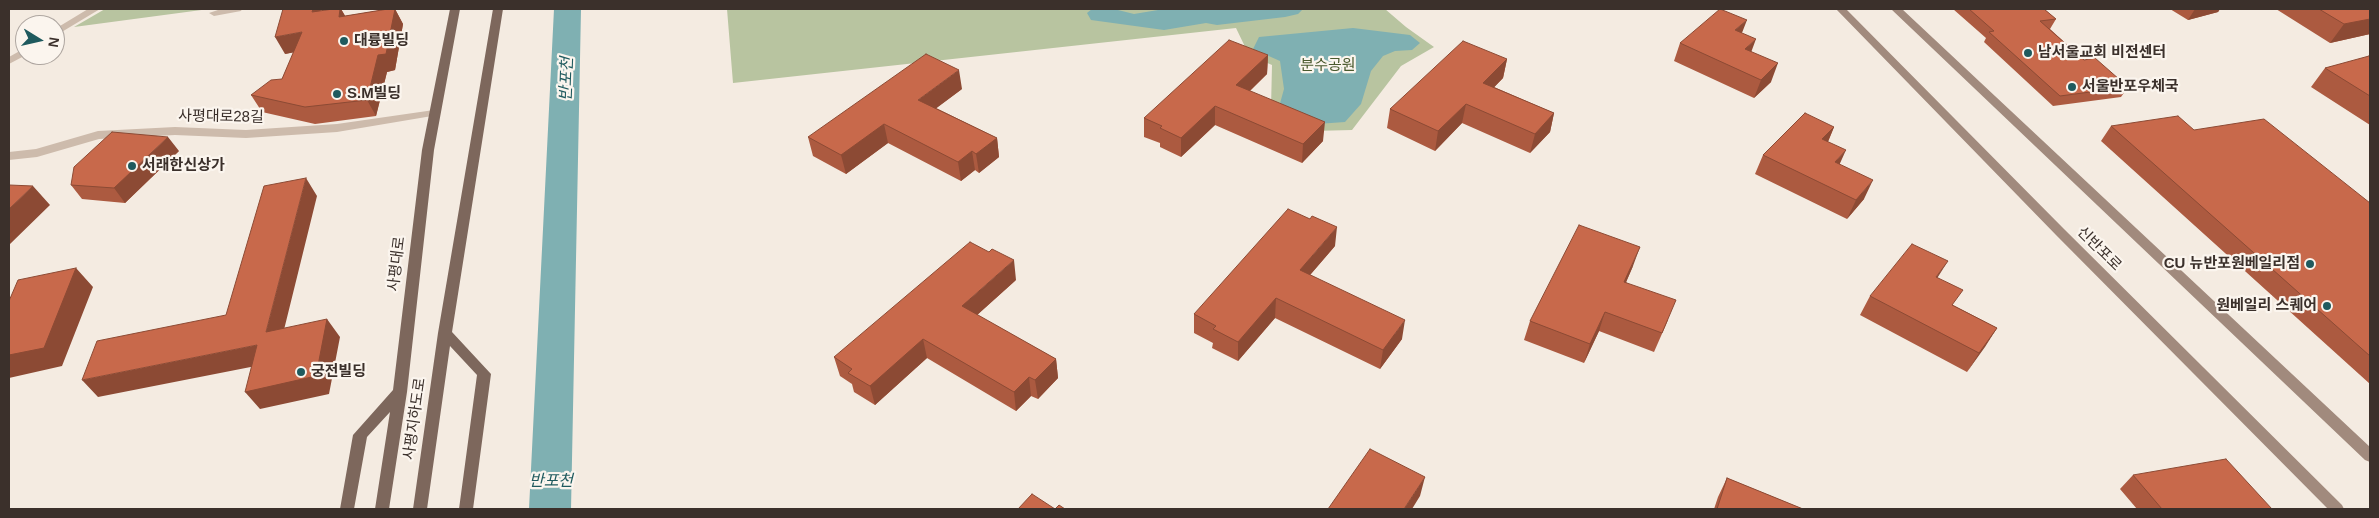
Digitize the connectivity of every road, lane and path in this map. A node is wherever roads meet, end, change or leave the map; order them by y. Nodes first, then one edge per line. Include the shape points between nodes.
1 (95, 9) edge
2 (237, 9) edge
3 (455, 9) edge
4 (498, 9) edge
5 (1841, 9) edge
6 (1896, 9) edge
7 (214, 13) dead end
8 (65, 27) edge
9 (434, 113) junction
10 (9, 156) edge
11 (445, 333) junction
12 (400, 392) junction
13 (2370, 456) edge
14 (347, 509) edge
15 (382, 509) edge
16 (420, 509) edge
17 (466, 509) edge
18 (2337, 509) edge

1 - 8 street
2 - 7 street
3 - 9 main road, 사평대로
4 - 11 main road
5 - 18 main road, 신반포로
6 - 13 main road
9 - 10 street, 사평대로28길 via 337,128 246,134 175,131 98,135 37,153
9 - 12 main road, 사평대로
11 - 16 main road, 사평지하도로
11 - 17 main road via 484,374
12 - 14 main road via 360,436
12 - 15 main road, 사평지하도로

